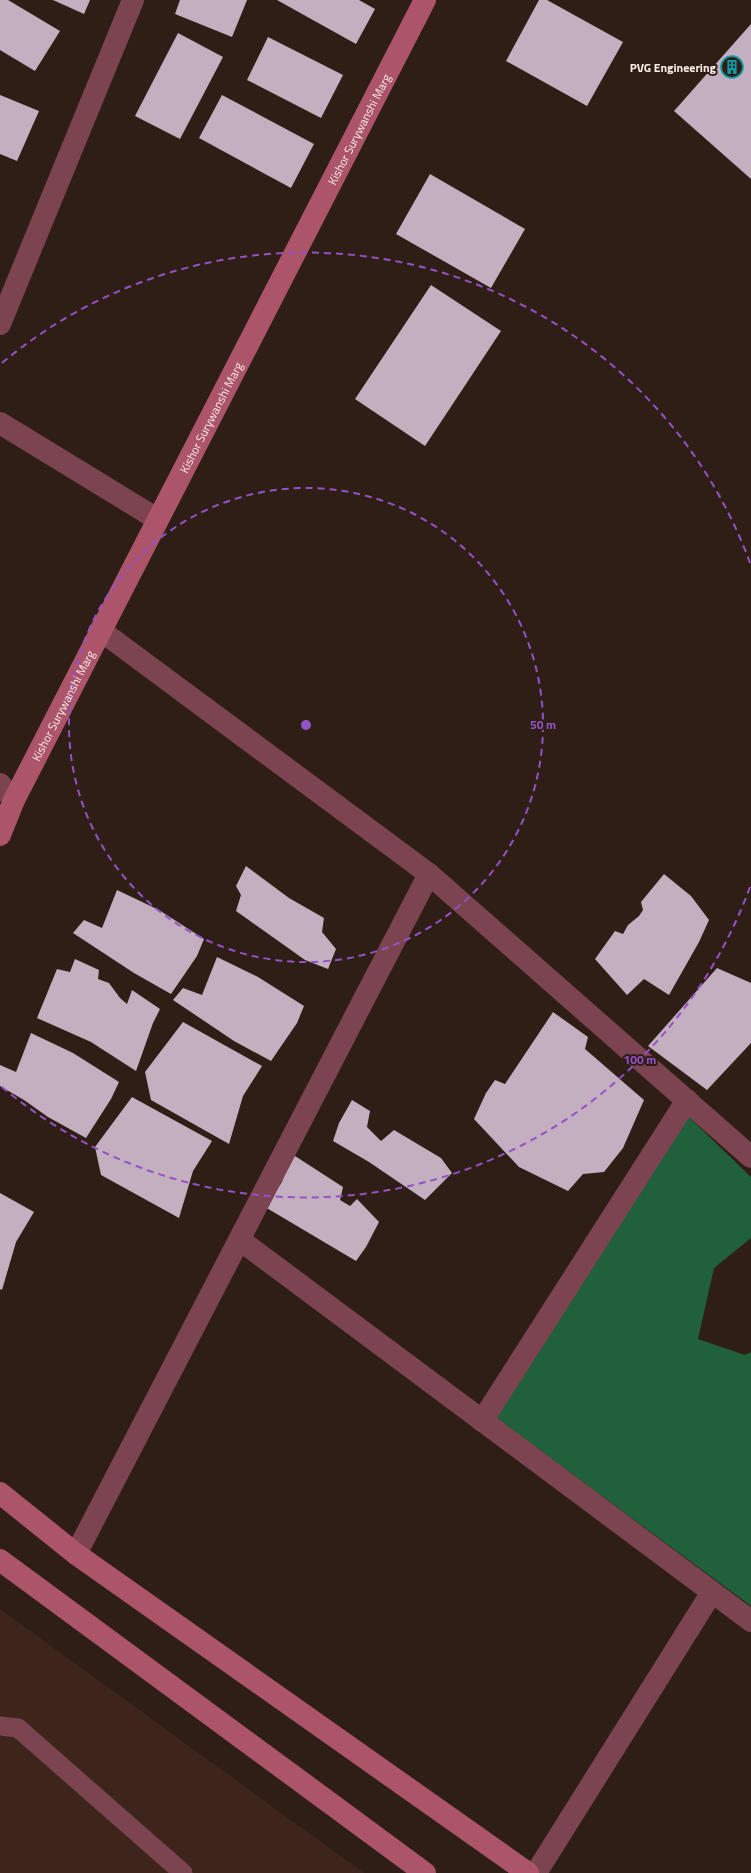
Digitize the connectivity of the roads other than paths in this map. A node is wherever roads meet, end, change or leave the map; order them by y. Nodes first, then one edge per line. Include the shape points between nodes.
1 (133, 0) edge
2 (425, 0) edge
3 (0, 324) edge
4 (0, 423) edge
5 (157, 519) junction
6 (100, 630) junction
7 (7, 792) edge
8 (0, 835) edge
9 (429, 874) junction
10 (687, 1100) junction
11 (751, 1157) edge
12 (240, 1240) junction
13 (482, 1421) junction
14 (0, 1493) edge
15 (76, 1554) junction
16 (0, 1560) edge
17 (712, 1592) junction
18 (751, 1621) edge
19 (0, 1726) edge
20 (183, 1873) edge
21 (425, 1873) edge
22 (528, 1873) edge
23 (536, 1873) edge

1 - 3 street
2 - 5 main road, Kishor Surywanshi Marg
4 - 5 street
5 - 6 main road, Kishor Surywanshi Marg
6 - 7 main road, Kishor Surywanshi Marg
6 - 9 street
7 - 8 main road, Kishor Surywanshi Marg
9 - 10 street
9 - 12 street
10 - 11 street
10 - 13 street
12 - 13 street
12 - 15 street
13 - 17 street
14 - 15 main road
15 - 22 main road
16 - 21 main road
17 - 18 street
17 - 23 street
19 - 20 lane via 18,1728

